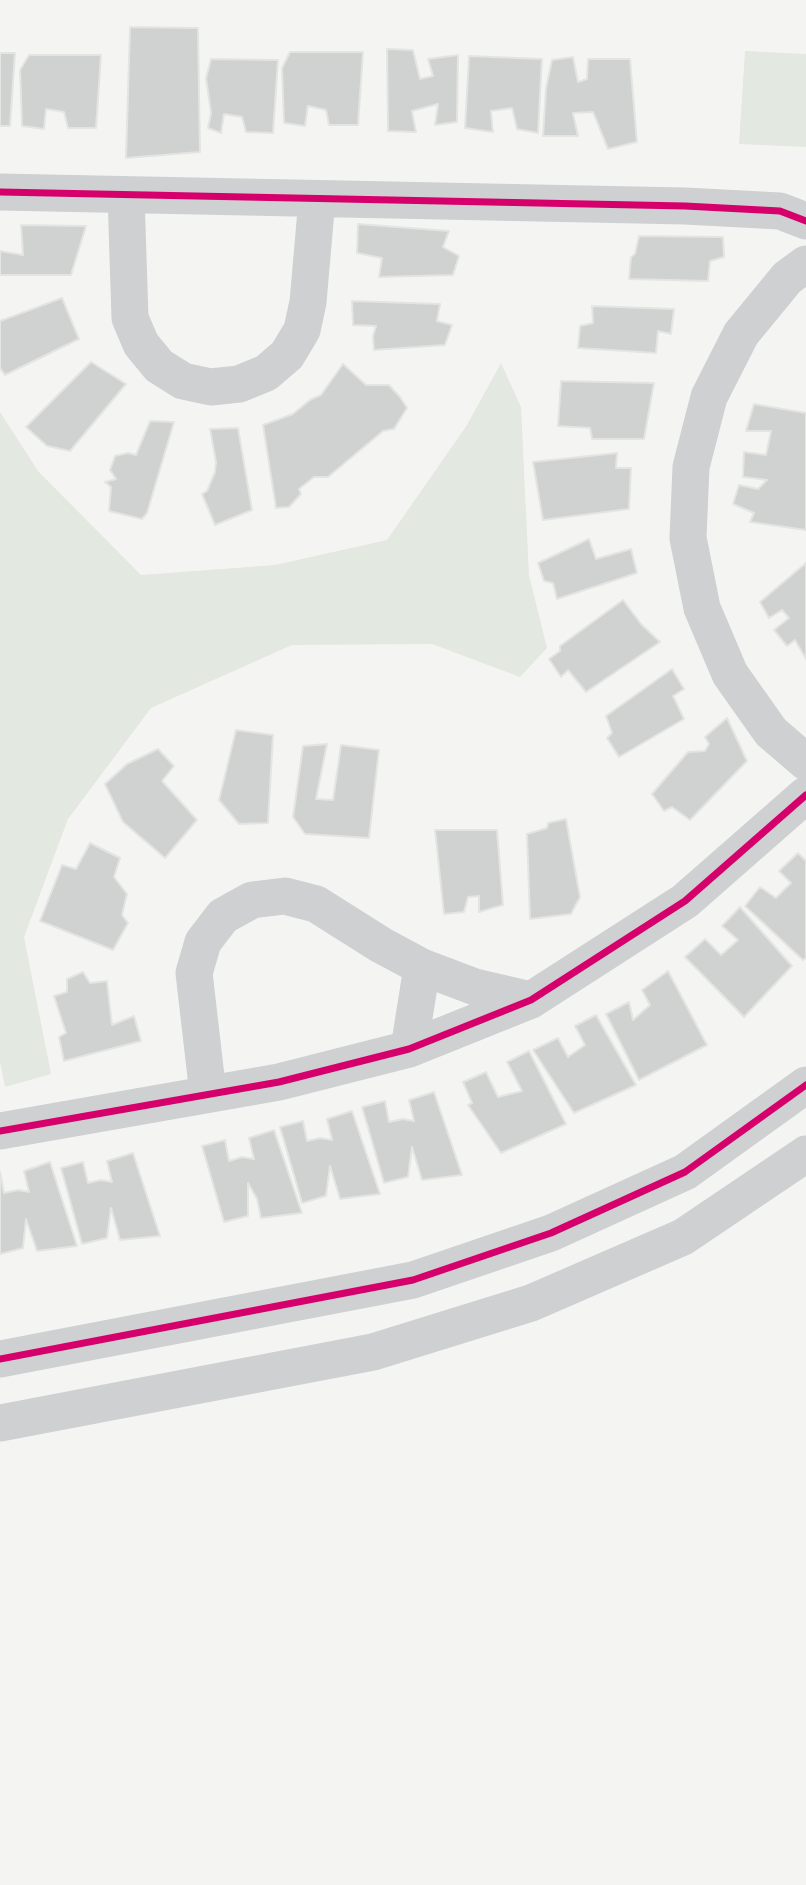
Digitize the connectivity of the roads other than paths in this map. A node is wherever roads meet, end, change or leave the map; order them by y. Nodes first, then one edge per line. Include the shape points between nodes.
1 (0, 192) edge
2 (126, 195) junction
3 (317, 199) junction
4 (806, 221) edge
5 (806, 264) edge
6 (806, 762) edge
7 (806, 796) edge
8 (422, 967) junction
9 (531, 1000) junction
10 (409, 1049) junction
11 (806, 1085) edge
12 (208, 1094) junction
13 (0, 1130) edge
14 (806, 1154) edge
15 (0, 1359) edge
16 (0, 1423) edge

1 - 2 street
2 - 3 street
2 - 3 street via 130,318 141,344 159,366 183,381 211,387 239,384 266,373 287,355 302,330
3 - 4 street via 685,205 780,211
5 - 6 street via 787,278 741,334 709,397 691,467 688,538 702,608 730,674 771,732
7 - 9 street via 685,901
8 - 9 street via 475,987
8 - 10 street
8 - 12 street via 316,904 285,896 252,900 223,916 203,942 194,973
9 - 10 street
10 - 12 street via 279,1082
11 - 15 street via 685,1172 551,1233 413,1280
12 - 13 street
14 - 16 street via 683,1237 531,1303 373,1352

